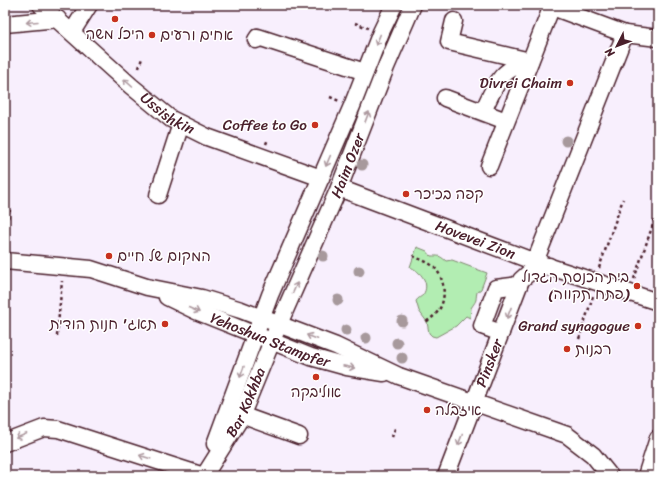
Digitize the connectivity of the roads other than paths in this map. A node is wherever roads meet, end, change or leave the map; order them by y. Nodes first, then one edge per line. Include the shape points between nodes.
1 (41, 5) edge
2 (89, 5) edge
3 (394, 5) edge
4 (413, 5) edge
5 (558, 8) edge
6 (58, 19) junction
7 (454, 21) dead end
8 (5, 24) edge
9 (72, 32) junction
10 (625, 34) junction
11 (658, 38) edge
12 (256, 40) dead end
13 (529, 64) junction
14 (365, 72) junction
15 (445, 98) dead end
16 (486, 108) tunnel mouth
17 (506, 121) junction
18 (185, 126) junction
19 (489, 166) dead end
20 (321, 178) junction
21 (339, 188) junction
22 (162, 196) dead end
23 (5, 261) edge
24 (542, 264) junction
25 (147, 287) junction
26 (270, 296) junction
27 (658, 302) edge
28 (241, 310) junction
29 (262, 317) junction
30 (279, 324) junction
31 (256, 335) junction
32 (272, 341) junction
33 (399, 376) junction
34 (474, 404) junction
35 (241, 415) junction
36 (298, 436) dead end
37 (658, 438) edge
38 (5, 443) edge
39 (204, 476) edge
40 (446, 476) edge
41 (610, 476) edge
42 (637, 476) edge
43 (647, 476) edge

1 - 6 street, Ussishkin
2 - 9 street
3 -> 14 street, Haim Ozer
21 -> 4 street, Haim Ozer
5 - 10 street
5 - 13 street
6 -> 8 street
6 - 9 street, Ussishkin
7 - 13 street via 449,42
18 -> 9 street, Ussishkin via 171,119 131,86
10 - 11 street
10 - 24 street
12 - 14 street via 258,37
13 - 16 street via 516,69 504,80
13 - 17 street
14 -> 20 street, Haim Ozer
15 - 17 street
17 - 19 street
18 - 20 street, Ussishkin via 241,150
18 - 22 street
20 - 26 street, Haim Ozer
21 - 24 street, Hovevei Zion
30 -> 21 street, Haim Ozer
23 - 25 street, Yehoshua Stampfer via 91,269
24 - 27 street, Hovevei Zion
24 - 34 street, Pinsker via 521,280
25 - 28 street, Yehoshua Stampfer via 209,300
25 -> 31 street, Yehoshua Stampfer via 196,311
26 - 28 street via 266,302 255,308
26 - 29 street, Haim Ozer
28 - 29 street, Yehoshua Stampfer
29 - 30 street, Yehoshua Stampfer
29 - 31 street, Bar Kokhba
30 - 32 street, Bar Kokhba
33 -> 30 street, Yehoshua Stampfer via 342,348
31 - 32 street, Yehoshua Stampfer
31 -> 35 street, Bar Kokhba via 204,476
32 -> 33 street, Yehoshua Stampfer via 333,364
32 - 35 street, Bar Kokhba
33 - 34 street, Yehoshua Stampfer
34 -> 40 street, Pinsker
34 - 41 street, Yehoshua Stampfer via 567,435 593,455
35 - 36 street
37 - 43 street
39 -> 38 street via 58,429 44,428
42 - 43 street

